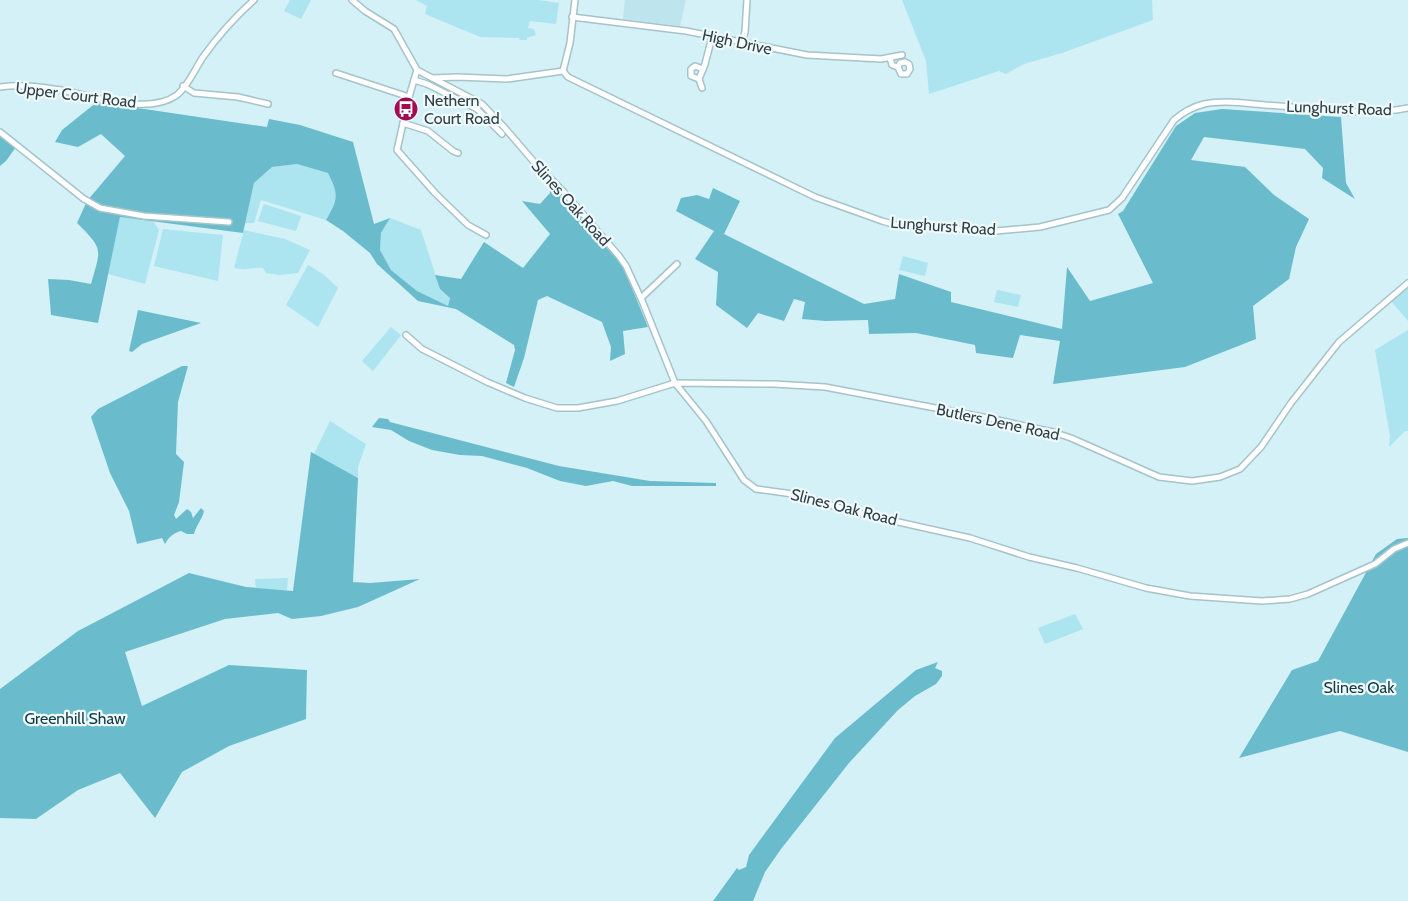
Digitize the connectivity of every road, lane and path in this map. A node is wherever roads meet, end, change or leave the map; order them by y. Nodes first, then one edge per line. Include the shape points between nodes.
1 (254, 0) edge
2 (352, 0) edge
3 (575, 0) edge
4 (747, 0) edge
5 (572, 17) junction
6 (712, 37) junction
7 (742, 43) junction
8 (902, 55) dead end
9 (890, 58) junction
10 (898, 67) dead end
11 (703, 69) junction
12 (417, 70) junction
13 (563, 71) junction
14 (336, 73) dead end
15 (431, 78) junction
16 (699, 79) junction
17 (414, 80) junction
18 (184, 86) junction
19 (0, 87) edge
20 (702, 88) dead end
21 (409, 97) junction
22 (268, 104) dead end
23 (1408, 108) edge
24 (403, 123) junction
25 (0, 132) edge
26 (502, 134) dead end
27 (458, 153) dead end
28 (229, 222) dead end
29 (486, 235) dead end
30 (677, 264) dead end
31 (1408, 283) edge
32 (640, 298) junction
33 (406, 335) dead end
34 (675, 383) junction
35 (1408, 543) edge

1 - 18 street, Upper Court Road via 214,42
2 - 12 street via 394,30
3 - 5 street
4 - 7 street
5 - 6 street, High Drive
5 - 13 street
6 - 7 street, High Drive
6 - 11 street
7 - 9 street, High Drive via 807,56
8 - 9 street, High Drive
9 - 10 street via 892,65
11 - 16 street
11 - 16 street via 695,66 691,70 691,76
12 - 15 street, Slines Oak Road
12 - 17 street
13 - 15 street via 507,79
13 - 23 street, Lunghurst Road via 568,77 608,98 815,197 900,226 996,231 1040,227 1110,210 1122,198 1174,120 1202,104 1391,111
14 - 21 street
15 - 32 street, Slines Oak Road via 482,104 504,126 619,256
16 - 20 street
17 - 21 street
17 - 26 street via 477,108
18 - 19 street, Upper Court Road via 166,101 132,104 30,86
18 - 22 street via 194,93 238,97
21 - 24 street
24 - 27 street via 428,131
24 - 29 street via 397,150 440,199 468,225
25 - 28 street via 84,199 100,208 144,216
30 - 32 street
31 - 34 street, Butlers Dene Road via 1338,342 1250,459 1235,471 1211,480 1159,477 1053,432 846,390
32 - 34 street, Slines Oak Road
33 - 34 street, Butlers Dene Road via 422,349 481,380 557,408 617,401
34 - 35 street, Slines Oak Road via 706,421 744,480 756,489 800,495 849,510 982,541 1146,588 1232,600 1290,599 1323,588 1374,564

